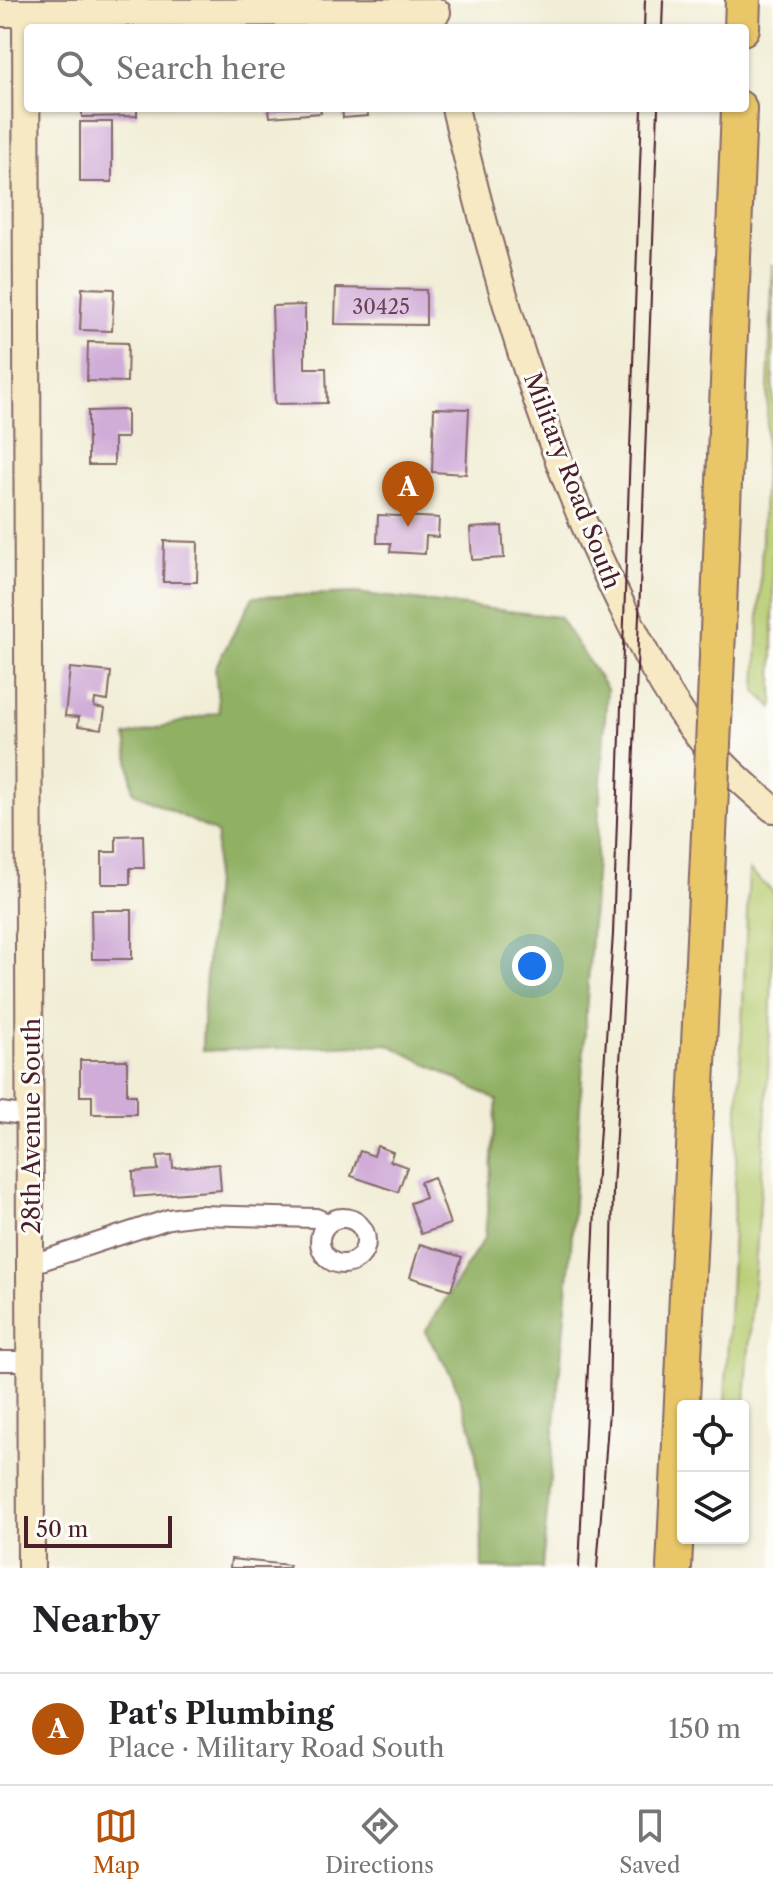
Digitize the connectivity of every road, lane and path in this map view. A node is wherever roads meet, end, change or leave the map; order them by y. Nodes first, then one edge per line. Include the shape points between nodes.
1 (743, 0) edge
2 (13, 13) edge
3 (438, 13) edge
4 (742, 24) edge
5 (456, 112) edge
6 (739, 112) edge
7 (773, 809) edge
8 (0, 1112) edge
9 (32, 1116) junction
10 (327, 1223) dead end
11 (32, 1264) junction
12 (0, 1361) edge
13 (31, 1361) junction
14 (31, 1568) edge
15 (674, 1568) edge

1 - 4 highway
2 - 3 street
2 - 9 street, 28th Avenue South
5 - 7 street, Military Road South via 499,276 592,547 650,663 691,728 730,773
6 - 15 highway, bridge
8 - 9 street
9 - 11 street, 28th Avenue South
10 - 11 street via 316,1218 199,1215 169,1219
11 - 13 street, 28th Avenue South
12 - 13 street
13 - 14 street, 28th Avenue South

